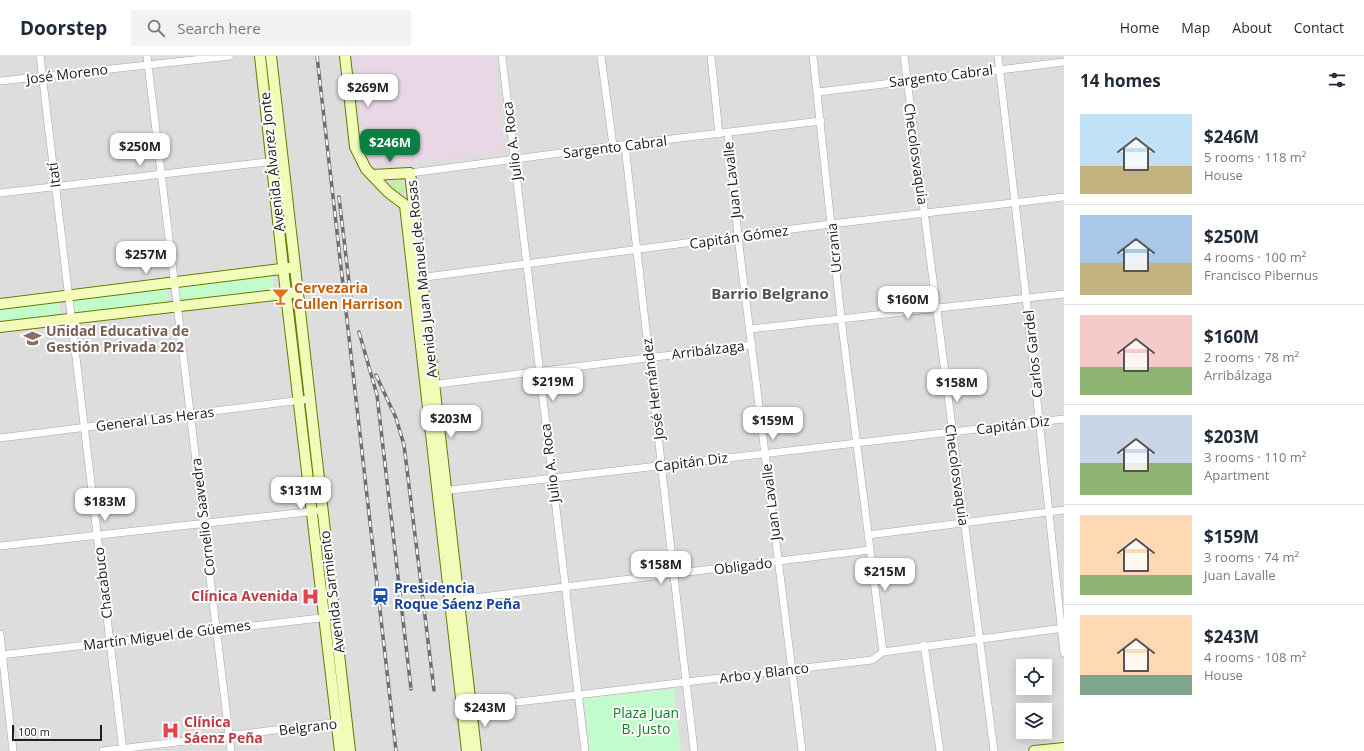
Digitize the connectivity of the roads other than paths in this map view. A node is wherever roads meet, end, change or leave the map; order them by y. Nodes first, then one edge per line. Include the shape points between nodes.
1 (40, 56) edge
2 (147, 56) edge
3 (230, 56) edge
4 (260, 56) edge
5 (271, 56) edge
6 (345, 56) edge
7 (351, 56) edge
8 (502, 56) edge
9 (601, 56) edge
10 (711, 56) edge
11 (813, 56) edge
12 (904, 56) edge
13 (998, 56) edge
14 (1064, 62) edge
15 (148, 64) junction
16 (1000, 68) junction
17 (43, 77) junction
18 (906, 80) junction
19 (0, 82) edge
20 (818, 92) junction
21 (821, 121) junction
22 (728, 133) junction
23 (719, 134) junction
24 (613, 146) junction
25 (624, 146) junction
26 (514, 160) junction
27 (277, 161) junction
28 (362, 163) junction
29 (410, 173) junction
30 (161, 174) junction
31 (390, 174) junction
32 (372, 175) junction
33 (56, 186) junction
34 (388, 192) junction
35 (0, 193) edge
36 (412, 195) junction
37 (1064, 197) edge
38 (403, 202) junction
39 (1016, 202) junction
40 (924, 213) junction
41 (831, 224) junction
42 (738, 237) junction
43 (637, 250) junction
44 (527, 264) junction
45 (295, 267) junction
46 (284, 268) junction
47 (417, 278) junction
48 (175, 283) junction
49 (298, 293) junction
50 (286, 294) junction
51 (1064, 294) edge
52 (69, 295) junction
53 (1026, 298) junction
54 (0, 304) edge
55 (178, 305) junction
56 (936, 307) junction
57 (71, 318) junction
58 (841, 318) junction
59 (0, 327) edge
60 (750, 329) junction
61 (752, 345) junction
62 (649, 358) junction
63 (539, 371) junction
64 (430, 385) junction
65 (310, 399) junction
66 (299, 400) junction
67 (191, 415) junction
68 (1064, 419) edge
69 (1040, 422) junction
70 (84, 428) junction
71 (951, 432) junction
72 (0, 438) edge
73 (857, 443) junction
74 (765, 453) junction
75 (662, 466) junction
76 (552, 478) junction
77 (442, 491) junction
78 (1064, 510) edge
79 (318, 511) junction
80 (1050, 512) junction
81 (204, 523) junction
82 (964, 524) junction
83 (97, 535) junction
84 (868, 535) junction
85 (0, 546) edge
86 (870, 550) junction
87 (778, 561) junction
88 (674, 574) junction
89 (565, 587) junction
90 (454, 600) junction
91 (330, 616) junction
92 (1063, 628) edge
93 (217, 629) junction
94 (0, 634) edge
95 (981, 638) junction
96 (110, 642) junction
97 (924, 645) junction
98 (883, 652) junction
99 (1064, 653) edge
100 (1, 655) edge
101 (791, 669) junction
102 (686, 682) junction
103 (578, 695) junction
104 (466, 708) junction
105 (342, 722) junction
106 (229, 737) junction
107 (1064, 748) edge
108 (123, 750) edge
109 (13, 751) edge
110 (103, 751) edge
111 (231, 751) edge
112 (340, 751) edge
113 (350, 751) edge
114 (467, 751) edge
115 (476, 751) edge
116 (585, 751) edge
117 (694, 751) edge
118 (802, 751) edge
119 (940, 751) edge
120 (994, 751) edge
121 (1034, 751) edge

1 - 17 street, Itatí
2 - 15 street, Cornelio Saavedra
3 - 15 street, José Moreno
4 - 27 main road, Avenida Álvarez Jonte
5 - 27 main road, Avenida Álvarez Jonte
6 - 28 main road via 355,147
7 - 28 main road
8 - 26 street, Julio A. Roca
9 - 24 street
10 - 23 street, Juan Lavalle
11 - 20 street, Ucrania
12 - 18 street, Checolosvaquia
13 - 16 street, Carlos Gardel
14 - 16 street, Sargento Cabral
15 - 17 street, José Moreno
15 - 30 street, Cornelio Saavedra
16 - 18 street, Sargento Cabral
16 - 39 street, Carlos Gardel
17 - 19 street, José Moreno
17 - 33 street, Itatí
18 - 20 street, Sargento Cabral
18 - 40 street, Checolosvaquia
20 - 21 street, Ucrania
21 - 22 street, Sargento Cabral
21 - 41 street, Ucrania
22 - 23 street, Sargento Cabral
22 - 42 street, Juan Lavalle
23 - 25 street, Sargento Cabral
24 - 25 street, Sargento Cabral
24 - 26 street, Sargento Cabral
25 - 43 street, José Hernández
26 - 29 street, Sargento Cabral
26 - 44 street, Julio A. Roca
27 - 30 street
27 - 45 main road, Avenida Álvarez Jonte
27 - 46 main road, Avenida Álvarez Jonte
28 - 32 main road
29 - 31 main road, Avenida Juan Manuel de Rosas
29 - 36 main road, Avenida Juan Manuel de Rosas
30 - 33 street
30 - 48 street, Cornelio Saavedra
31 - 32 main road, Avenida Juan Manuel de Rosas
31 - 34 main road via 386,183
32 - 34 main road, Avenida Juan Manuel de Rosas
33 - 35 street
33 - 52 street, Itatí
34 - 38 main road, Avenida Juan Manuel de Rosas
36 - 38 main road
36 - 47 main road, Avenida Juan Manuel de Rosas
37 - 39 street, Capitán Gómez
38 - 47 main road, Avenida Juan Manuel de Rosas
39 - 40 street, Capitán Gómez
39 - 53 street, Carlos Gardel
40 - 41 street, Capitán Gómez
40 - 56 street, Checolosvaquia
41 - 42 street, Capitán Gómez
41 - 58 street, Ucrania
42 - 43 street, Capitán Gómez
42 - 60 street, Juan Lavalle
43 - 44 street, Capitán Gómez
43 - 62 street, José Hernández
44 - 47 street, Capitán Gómez
44 - 63 street, Julio A. Roca
45 - 46 main road
45 - 49 main road, Avenida Sarmiento
46 - 48 main road
46 - 50 main road, Avenida Sarmiento
47 - 64 main road, Avenida Juan Manuel de Rosas
48 - 52 main road
48 - 55 street, Cornelio Saavedra
49 - 50 main road
49 - 65 main road, Avenida Sarmiento
50 - 55 main road
50 - 66 main road, Avenida Sarmiento
51 - 53 street, Arribálzaga
52 - 54 main road
52 - 57 street, Chacabuco
53 - 56 street, Arribálzaga
53 - 69 street, Carlos Gardel
55 - 57 main road
55 - 67 street, Cornelio Saavedra
56 - 58 street, Arribálzaga
56 - 71 street, Checolosvaquia
57 - 59 main road
57 - 70 street, Chacabuco
58 - 60 street, Arribálzaga
58 - 73 street, Ucrania
60 - 61 street, Juan Lavalle
61 - 62 street, Arribálzaga
61 - 74 street, Juan Lavalle
62 - 63 street, Arribálzaga
62 - 75 street, José Hernández
63 - 64 street, Arribálzaga
63 - 76 street, Julio A. Roca
64 - 77 main road, Avenida Juan Manuel de Rosas
65 - 66 street, General Las Heras
65 - 79 main road, Avenida Sarmiento
66 - 67 street, General Las Heras
66 - 79 main road, Avenida Sarmiento
67 - 70 street, General Las Heras
67 - 81 street, Cornelio Saavedra
68 - 69 street, Capitán Diz
69 - 71 street, Capitán Diz
69 - 80 street, Carlos Gardel
70 - 72 street, General Las Heras
70 - 83 street, Chacabuco
71 - 73 street, Capitán Diz
71 - 82 street, Checolosvaquia
73 - 74 street, Capitán Diz
73 - 84 street, Ucrania
74 - 75 street, Capitán Diz
74 - 87 street, Juan Lavalle
75 - 76 street, Capitán Diz
75 - 88 street, José Hernández
76 - 77 street, Capitán Diz
76 - 89 street, Julio A. Roca
77 - 90 main road, Avenida Juan Manuel de Rosas
78 - 80 street
79 - 81 street
79 - 91 main road, Avenida Sarmiento
80 - 82 street
80 - 92 street, Carlos Gardel
81 - 83 street
81 - 93 street, Cornelio Saavedra
82 - 84 street
82 - 95 street, Checolosvaquia
83 - 85 street
83 - 96 street, Chacabuco
84 - 86 street, Ucrania
86 - 87 street, Obligado
86 - 98 street, Ucrania
87 - 88 street, Obligado
87 - 101 street, Juan Lavalle
88 - 89 street, Obligado
88 - 102 street, José Hernández
89 - 90 street, Obligado
89 - 103 street, Julio A. Roca
90 - 104 main road, Avenida Juan Manuel de Rosas
91 - 93 street, Martín Miguel de Güemes
91 - 105 main road, Avenida Sarmiento
92 - 95 street, Arbo y Blanco
92 - 99 street, Carlos Gardel
93 - 96 street, Martín Miguel de Güemes
93 - 106 street, Cornelio Saavedra
94 - 100 street
95 - 97 street, Arbo y Blanco
95 - 120 street, Checolosvaquia
96 - 100 street, Martín Miguel de Güemes
96 - 108 street, Chacabuco
97 - 98 street, Arbo y Blanco
97 - 119 street
98 - 101 street, Arbo y Blanco via 872,660
100 - 109 street
101 - 102 street, Arbo y Blanco
101 - 118 street, Juan Lavalle
102 - 103 street, Arbo y Blanco
102 - 117 street, José Hernández
103 - 104 street, Arbo y Blanco
103 - 116 street, Julio A. Roca
104 - 114 main road, Avenida Juan Manuel de Rosas
104 - 115 main road, Avenida Juan Manuel de Rosas
105 - 106 street, Belgrano
105 - 112 main road, Avenida Sarmiento
105 - 113 main road, Avenida Sarmiento
106 - 108 street, Belgrano
106 - 111 street, Cornelio Saavedra
107 - 121 main road
108 - 110 street, Belgrano

